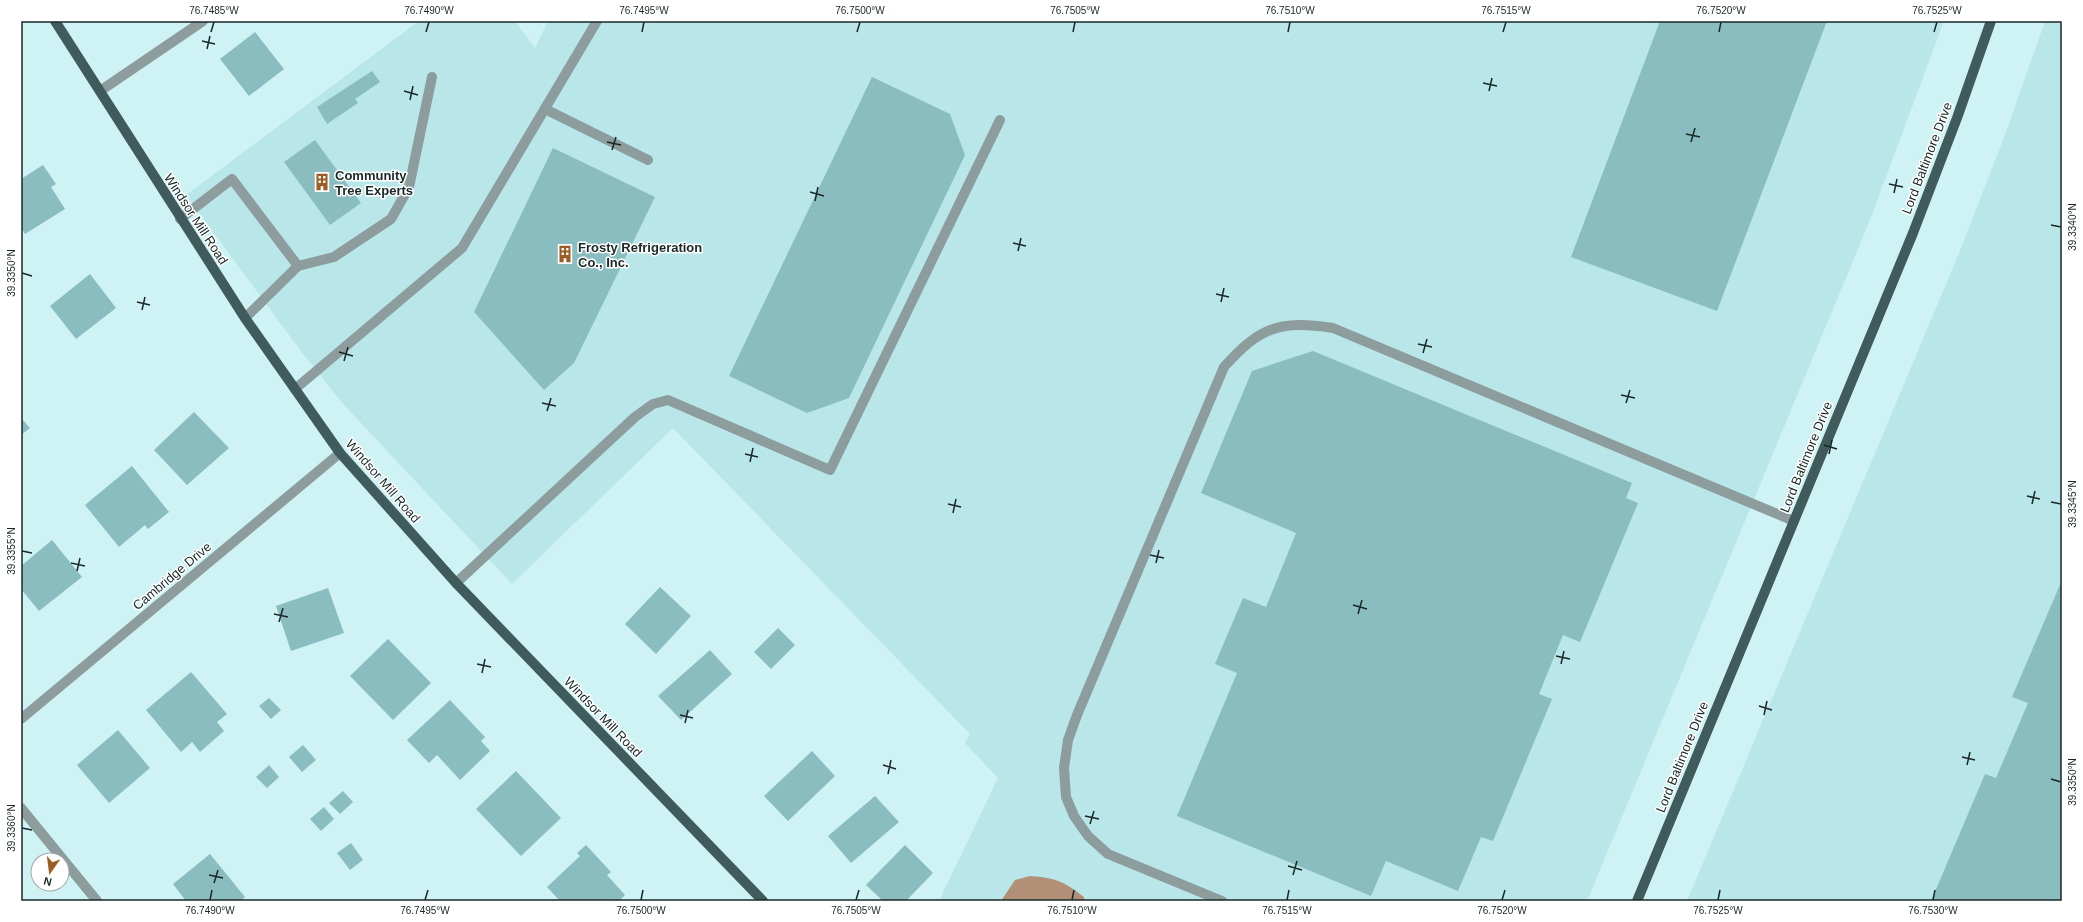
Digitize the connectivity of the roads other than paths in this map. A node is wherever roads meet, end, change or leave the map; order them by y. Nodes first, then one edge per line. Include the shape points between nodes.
1 (55, 21) edge
2 (203, 21) edge
3 (598, 21) edge
4 (1991, 21) edge
5 (432, 77) dead end
6 (100, 91) junction
7 (545, 109) junction
8 (1000, 120) dead end
9 (648, 160) dead end
10 (180, 219) junction
11 (298, 266) junction
12 (245, 318) junction
13 (295, 389) junction
14 (340, 453) junction
15 (1794, 521) junction
16 (456, 583) junction
17 (21, 718) edge
18 (21, 808) edge
19 (96, 901) edge
20 (763, 901) edge
21 (1222, 901) edge
22 (1637, 901) edge

1 - 6 main road, Windsor Mill Road
2 - 6 street
3 - 7 street
4 - 15 main road, Lord Baltimore Drive via 1957,118 1912,233
5 - 11 street via 409,187 391,219 334,257
6 - 10 main road, Windsor Mill Road
7 - 9 street
7 - 13 street via 462,248
8 - 16 street via 830,470 668,400 653,404 634,417
10 - 11 street via 232,179
10 - 12 main road, Windsor Mill Road
11 - 12 street
12 - 13 main road, Windsor Mill Road
13 - 14 main road, Windsor Mill Road
14 - 16 main road, Windsor Mill Road
14 - 17 street, Cambridge Drive
15 - 21 street via 1333,328 1303,324 1275,327 1243,346 1221,374 1077,716 1068,740 1064,768 1066,797 1074,816 1088,836 1108,854
15 - 22 main road, Lord Baltimore Drive
16 - 20 main road, Windsor Mill Road
18 - 19 street

